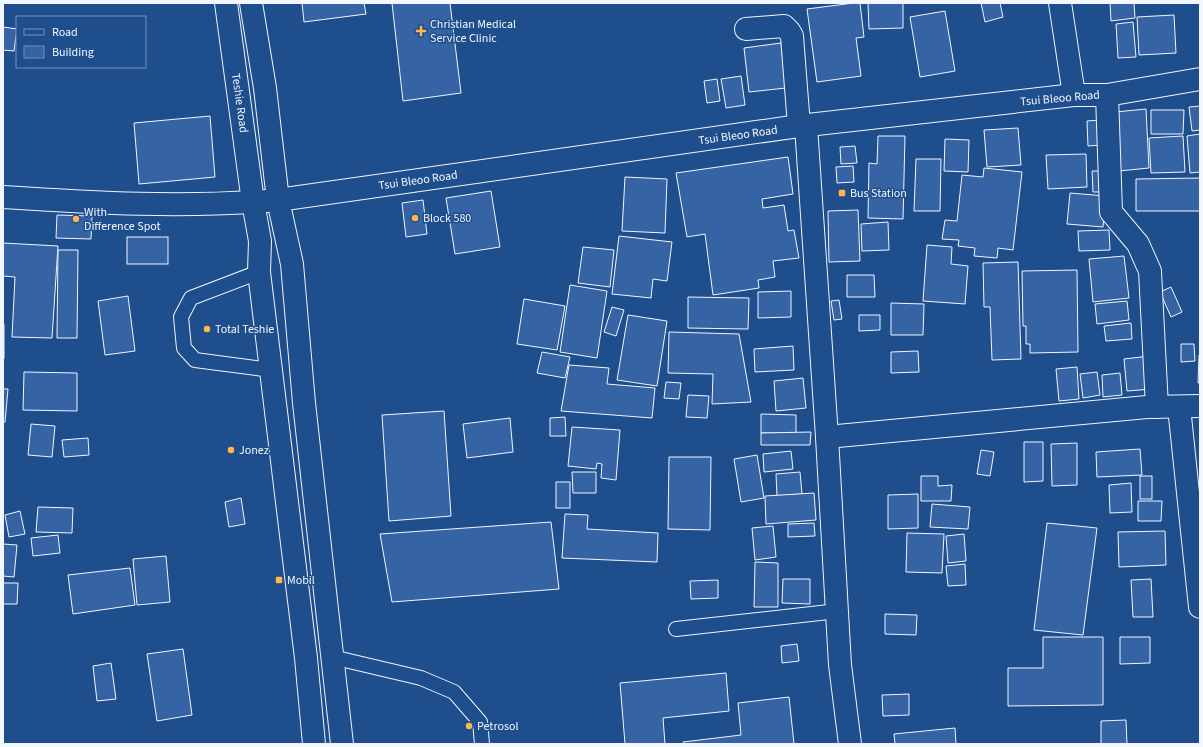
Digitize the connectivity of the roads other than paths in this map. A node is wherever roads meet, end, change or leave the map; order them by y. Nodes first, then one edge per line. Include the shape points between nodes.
1 (226, 3) edge
2 (252, 3) edge
3 (1060, 3) edge
4 (746, 29) dead end
5 (1200, 79) edge
6 (1107, 94) junction
7 (1074, 95) junction
8 (802, 126) junction
9 (3, 197) edge
10 (278, 200) junction
11 (253, 202) junction
12 (259, 272) junction
13 (271, 370) junction
14 (1179, 406) junction
15 (1200, 406) edge
16 (1157, 407) junction
17 (828, 437) junction
18 (1200, 607) edge
19 (838, 611) junction
20 (676, 629) dead end
21 (332, 657) junction
22 (314, 744) edge
23 (342, 744) edge
24 (482, 744) edge
25 (850, 744) edge

1 - 11 street, Teshie Road
2 - 10 street
3 - 7 street
4 - 8 street via 784,26 792,36
5 - 6 street, Tsui Bleoo Road
6 - 7 street, Tsui Bleoo Road
6 - 16 street via 1111,212 1138,244 1150,271
7 - 8 street, Tsui Bleoo Road
8 - 10 street, Tsui Bleoo Road
8 - 17 street
9 - 11 street, Tsui Bleoo Road via 153,205
10 - 11 street, Tsui Bleoo Road
10 - 21 street via 292,264 304,403
11 - 12 street, Teshie Road via 260,241
12 - 13 street, Teshie Road
12 - 13 lane via 191,298 181,317 184,348 195,360
13 - 22 street, Teshie Road
14 - 15 street
14 - 16 street
14 - 18 street
16 - 17 street
17 - 19 street
19 - 20 lane
19 - 25 street via 840,665
21 - 23 street
21 - 24 lane via 421,678 454,692 480,722

